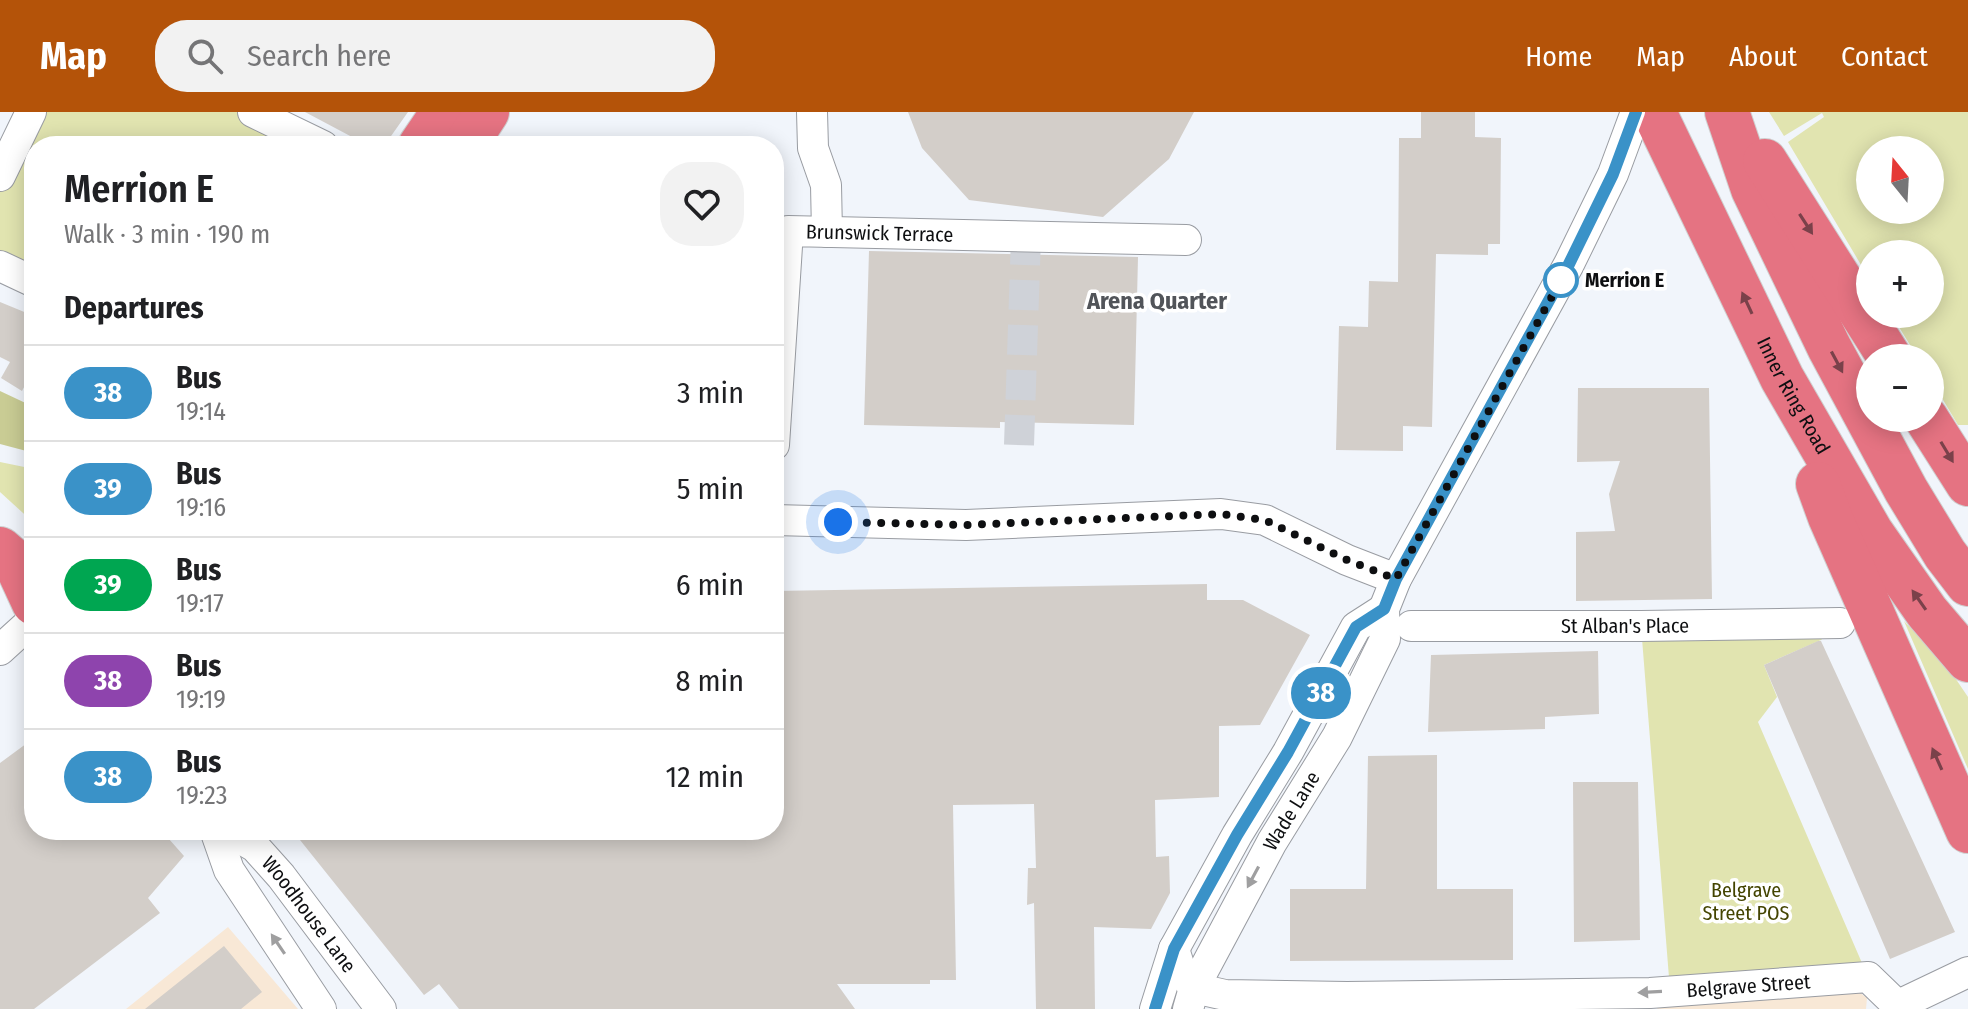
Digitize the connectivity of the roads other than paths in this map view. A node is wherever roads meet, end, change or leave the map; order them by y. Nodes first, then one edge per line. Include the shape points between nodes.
1 (31, 112) edge
2 (253, 112) edge
3 (443, 112) edge
4 (487, 112) edge
5 (812, 112) edge
6 (1636, 112) edge
7 (1654, 112) edge
8 (1727, 112) edge
9 (1733, 112) edge
10 (302, 136) edge
11 (427, 136) edge
12 (471, 136) edge
13 (0, 176) edge
14 (827, 232) junction
15 (1186, 240) dead end
16 (0, 266) edge
17 (24, 277) edge
18 (784, 292) edge
19 (1882, 344) edge
20 (1782, 378) junction
21 (1935, 432) edge
22 (1968, 484) edge
23 (784, 520) edge
24 (0, 549) edge
25 (1396, 579) junction
26 (24, 581) edge
27 (1968, 584) edge
28 (0, 600) edge
29 (24, 608) edge
30 (1384, 609) junction
31 (1840, 623) dead end
32 (1411, 626) dead end
33 (24, 628) edge
34 (0, 650) edge
35 (1968, 660) edge
36 (1968, 831) edge
37 (218, 840) edge
38 (243, 840) edge
39 (1174, 949) junction
40 (1968, 972) edge
41 (1191, 999) edge
42 (1901, 1006) edge
43 (321, 1009) edge
44 (381, 1009) edge
45 (1155, 1009) edge

1 - 13 street
2 - 10 street
3 - 11 highway
4 - 12 highway
5 - 14 street via 813,148 826,185
6 - 25 street, Wade Lane via 1569,264
20 -> 7 highway, Inner Ring Road
8 -> 27 highway via 1753,189 1829,347 1906,490
9 -> 19 highway
14 - 15 street, Brunswick Terrace
14 - 18 street, Brunswick Terrace via 788,231
16 - 17 street
35 -> 20 highway, Inner Ring Road via 1871,532
36 -> 20 highway via 1830,517
21 -> 22 highway
23 - 25 street via 966,525 1221,514 1265,520
24 - 26 highway via 15,562
25 - 30 street, Wade Lane
28 - 29 highway
30 - 39 street, Wade Lane via 1356,627
30 -> 41 street, Wade Lane via 1385,639 1337,737 1272,842
31 - 32 street, St Alban's Place
33 - 34 street
43 -> 37 street, Woodhouse Lane via 229,870
38 - 44 street, Woodhouse Lane via 281,876
39 - 41 street
39 - 45 street, Wade Lane
40 - 42 street
42 -> 41 street, Belgrave Street via 1868,977 1650,993

